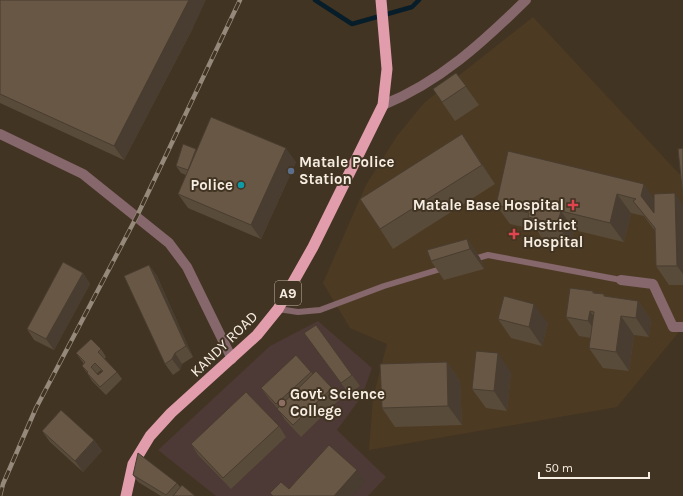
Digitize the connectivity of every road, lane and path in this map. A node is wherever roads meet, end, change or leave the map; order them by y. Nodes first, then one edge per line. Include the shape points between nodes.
1 (381, 0) edge
2 (526, 0) edge
3 (383, 105) junction
4 (0, 134) edge
5 (466, 262) edge
6 (451, 266) edge
7 (621, 280) joint
8 (278, 309) junction
9 (683, 327) edge
10 (232, 359) junction
11 (126, 496) edge

1 - 3 highway, KANDY ROAD / A9 via 387,69
2 - 3 street via 492,33 444,73
3 - 8 highway, KANDY ROAD / A9 via 313,247
4 - 10 street via 83,174 169,243 187,267
5 - 7 lane via 488,255
6 - 8 lane via 384,286 320,310 298,312
7 - 9 street via 653,284 673,327
8 - 10 highway, KANDY ROAD / A9 via 257,336
10 - 11 highway, KANDY ROAD / A9 via 171,413 150,436 133,464

